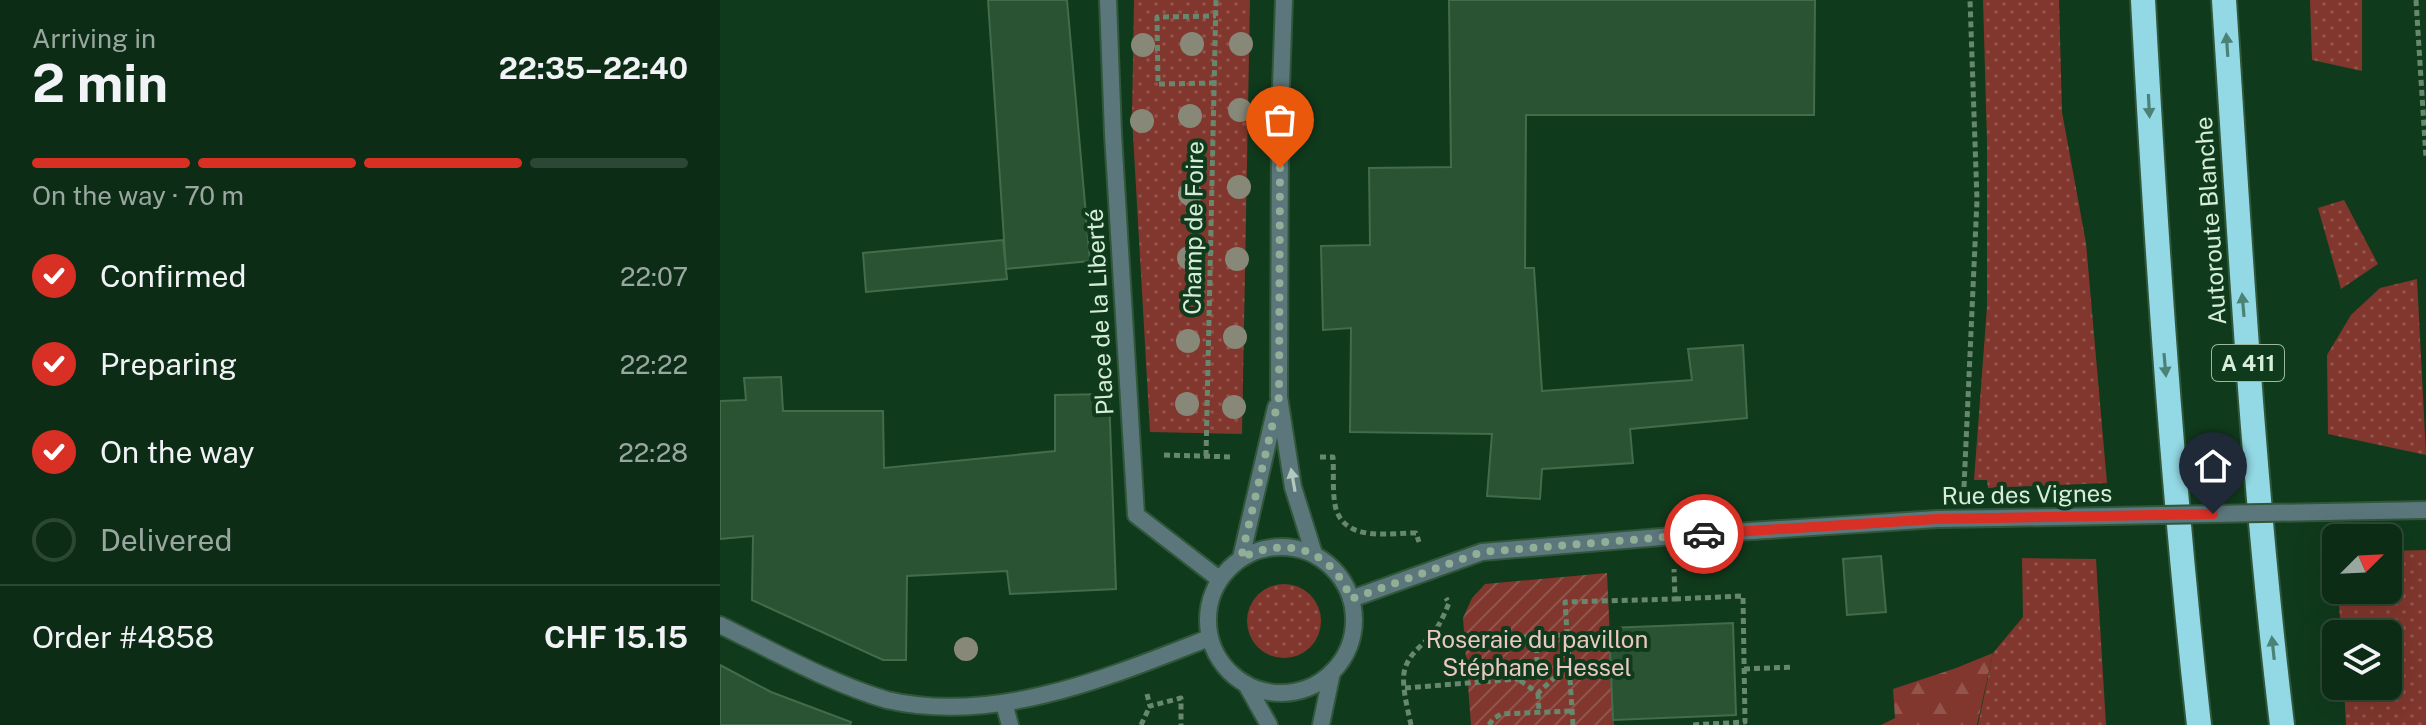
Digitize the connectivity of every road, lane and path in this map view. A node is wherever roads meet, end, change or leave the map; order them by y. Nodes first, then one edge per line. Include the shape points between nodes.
1 (1108, 0) edge
2 (1216, 0) edge
3 (1284, 0) edge
4 (1970, 0) edge
5 (2143, 0) edge
6 (2224, 0) edge
7 (2416, 0) edge
8 (1216, 16) junction
9 (1215, 83) junction
10 (2426, 158) edge
11 (1279, 397) junction
12 (1206, 456) dead end
13 (2426, 510) edge
14 (1962, 520) junction
15 (1314, 554) junction
16 (1241, 558) junction
17 (1674, 569) dead end
18 (1219, 579) junction
19 (1351, 599) junction
20 (1675, 599) junction
21 (720, 625) edge
22 (1567, 635) junction
23 (1536, 637) junction
24 (1209, 638) junction
25 (1484, 639) dead end
26 (1537, 662) junction
27 (1138, 666) junction
28 (1794, 667) dead end
29 (1744, 669) junction
30 (1332, 672) junction
31 (1518, 679) junction
32 (1246, 684) junction
33 (1405, 688) dead end
34 (1538, 693) junction
35 (1150, 706) junction
36 (1005, 707) junction
37 (1572, 711) junction
38 (1539, 712) junction
39 (1010, 725) edge
40 (1141, 725) edge
41 (1181, 725) edge
42 (1269, 725) edge
43 (1321, 725) edge
44 (1489, 725) edge
45 (1573, 725) edge
46 (1692, 725) edge
47 (2199, 725) edge
48 (2282, 725) edge

1 - 18 street, Place de la Liberté via 1136,515
2 - 8 path, Champ de Foire
3 - 11 street
4 - 14 path via 1977,200
5 -> 47 highway via 2160,300
48 -> 6 highway, Autoroute Blanche / A 411 via 2255,454
7 - 10 path
8 - 9 path, Champ de Foire
8 - 9 path via 1157,17 1158,84
9 - 12 path, Champ de Foire
15 -> 11 street via 1293,487
11 - 16 street
13 - 14 street, Rue des Vignes, bridge
14 - 19 street, Rue des Vignes via 1482,552
15 - 16 street via 1271,547
15 - 19 street via 1338,573
16 - 18 street
17 - 20 path
18 - 24 street via 1208,614
19 - 30 street via 1350,646
20 - 22 path via 1565,602
20 - 29 path via 1743,596
21 - 36 street via 888,701 928,708
22 - 23 path
22 - 37 path
23 - 25 path
23 - 26 path
24 - 27 street
24 - 32 street via 1223,666
26 - 31 path
26 - 34 path via 1554,678
27 - 35 path
27 - 36 street
28 - 29 path
29 - 46 path via 1745,722
30 - 32 street via 1320,683 1290,693
30 - 43 street
31 - 33 path
31 - 34 path
32 - 42 street
34 - 38 path
35 - 40 path
35 - 41 path via 1181,698
36 - 39 street
37 - 38 path
37 - 45 path
38 - 44 path via 1501,714

